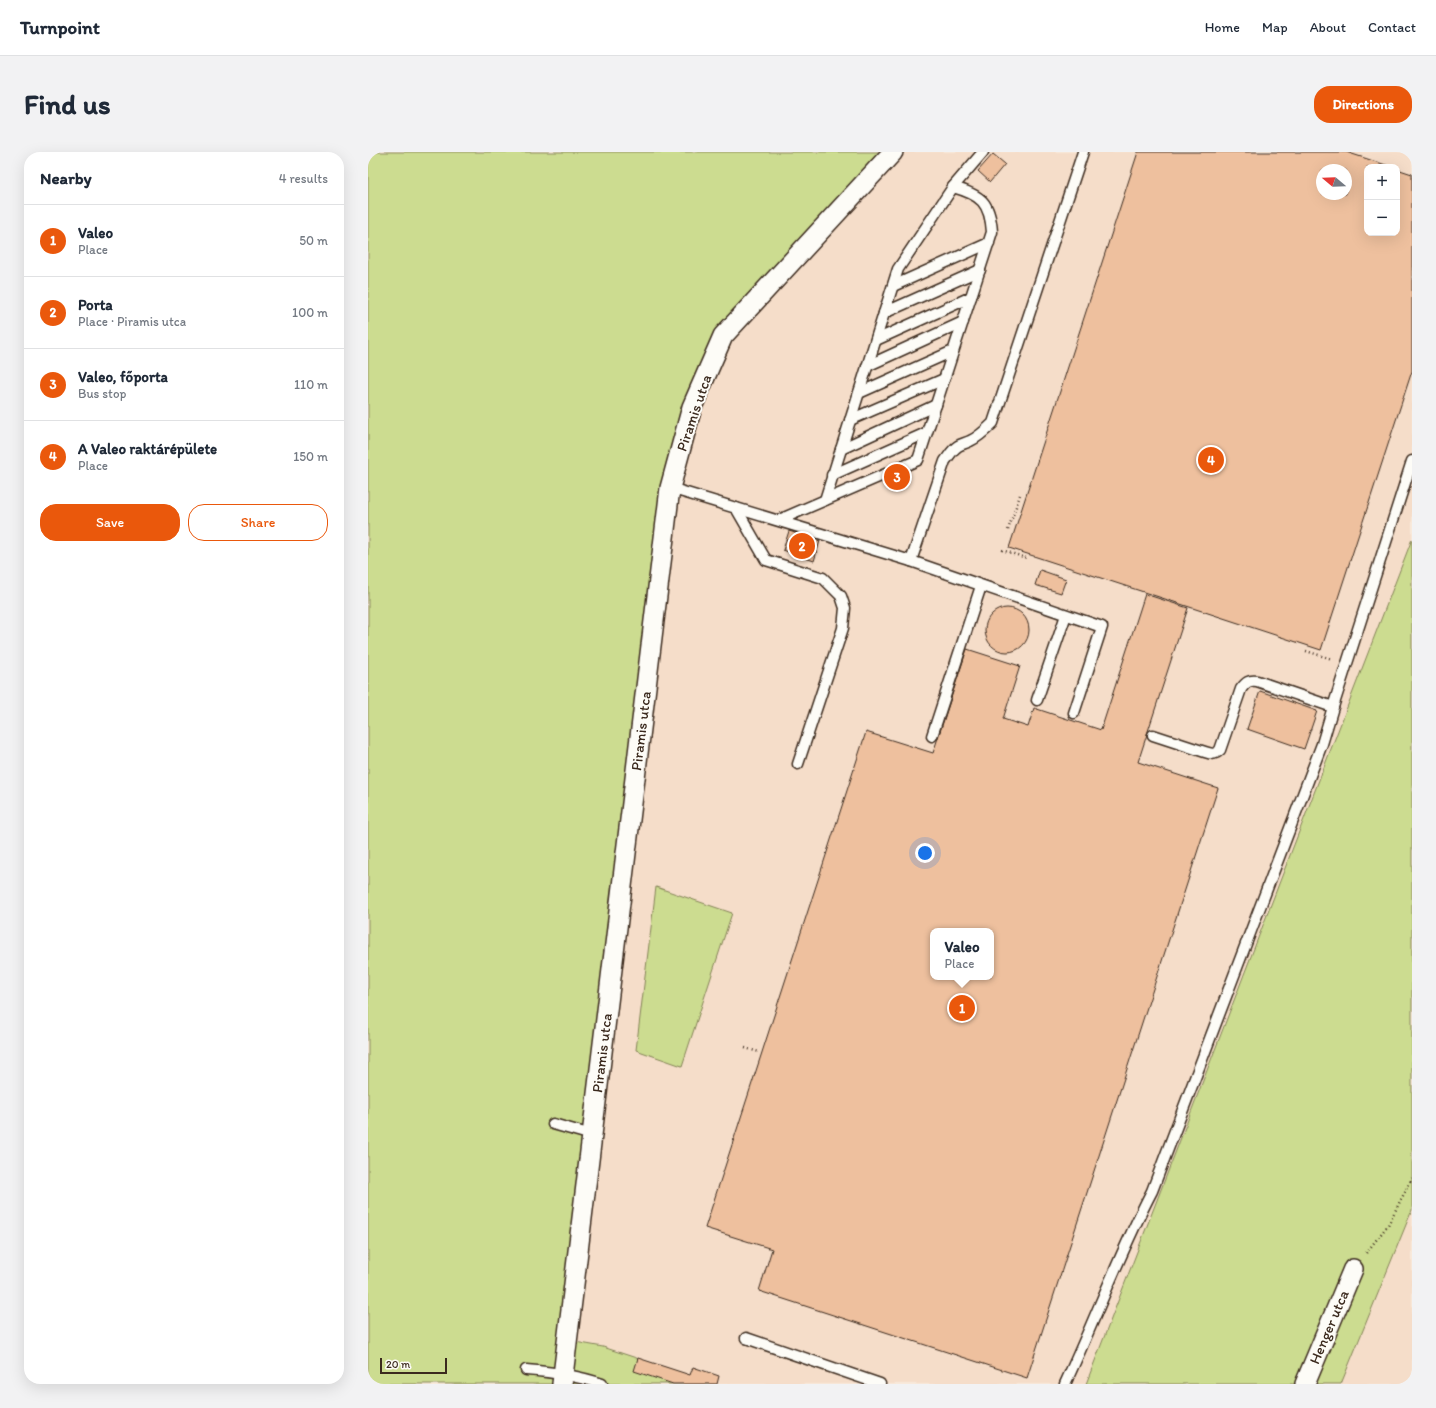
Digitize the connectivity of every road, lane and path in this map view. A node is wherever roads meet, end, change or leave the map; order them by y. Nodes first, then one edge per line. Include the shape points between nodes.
1 (894, 152) edge
2 (983, 152) edge
3 (1083, 152) edge
4 (953, 187) junction
5 (989, 243) junction
6 (980, 270) junction
7 (893, 286) junction
8 (971, 297) junction
9 (884, 313) junction
10 (963, 322) junction
11 (876, 340) junction
12 (953, 351) junction
13 (867, 366) junction
14 (944, 379) junction
15 (859, 393) junction
16 (936, 404) junction
17 (850, 420) junction
18 (926, 433) junction
19 (841, 449) junction
20 (1412, 461) edge
21 (832, 475) junction
22 (670, 488) junction
23 (1020, 495) dead end
24 (824, 500) junction
25 (736, 508) junction
26 (778, 520) junction
27 (1008, 530) dead end
28 (1002, 550) dead end
29 (1026, 558) dead end
30 (911, 562) junction
31 (981, 586) junction
32 (1066, 615) junction
33 (1306, 650) dead end
34 (1347, 664) junction
35 (1037, 700) dead end
36 (1332, 707) junction
37 (1074, 713) dead end
38 (1153, 734) dead end
39 (932, 736) dead end
40 (798, 764) dead end
41 (746, 1048) dead end
42 (760, 1052) dead end
43 (553, 1124) dead end
44 (592, 1135) junction
45 (1412, 1178) edge
46 (1353, 1269) joint
47 (746, 1338) dead end
48 (526, 1370) dead end
49 (562, 1379) edge
50 (602, 1384) edge
51 (880, 1384) edge
52 (1065, 1384) edge
53 (1305, 1384) edge

1 - 22 street, Piramis utca via 723,336 692,407
2 - 4 lane
3 - 30 lane via 993,423 986,431 951,452 945,461
4 - 5 lane via 978,197 987,207 992,232
4 - 7 lane via 898,269
5 - 6 lane
5 - 7 lane
6 - 8 lane
6 - 9 lane
7 - 9 lane
8 - 10 lane
8 - 11 lane
9 - 11 lane
10 - 12 lane
10 - 13 lane
11 - 13 lane
12 - 14 lane
12 - 15 lane
13 - 15 lane
14 - 16 lane
14 - 17 lane
15 - 17 lane
16 - 18 lane
16 - 19 lane
17 - 19 lane
18 - 21 lane
18 - 24 lane via 918,460
19 - 21 lane
20 - 34 lane
21 - 24 lane
22 - 25 lane
22 - 44 street, Piramis utca
23 - 27 path
24 - 26 lane
25 - 26 lane
25 - 40 lane via 766,560 823,578 841,596 845,608 843,628
26 - 30 lane
28 - 29 path
30 - 31 lane
31 - 32 lane
31 - 39 lane
32 - 35 lane
32 - 37 lane via 1102,627
33 - 34 path
34 - 36 lane
36 - 38 lane via 1250,680 1241,688 1220,750 1216,753 1211,754
36 - 52 lane via 1322,744 1152,1191 1116,1264
41 - 42 path
43 - 44 lane
44 - 49 street, Piramis utca
45 - 46 path via 1388,1225
46 - 53 street, Henger utca
47 - 51 lane
48 - 49 lane
49 - 50 lane via 585,1378

